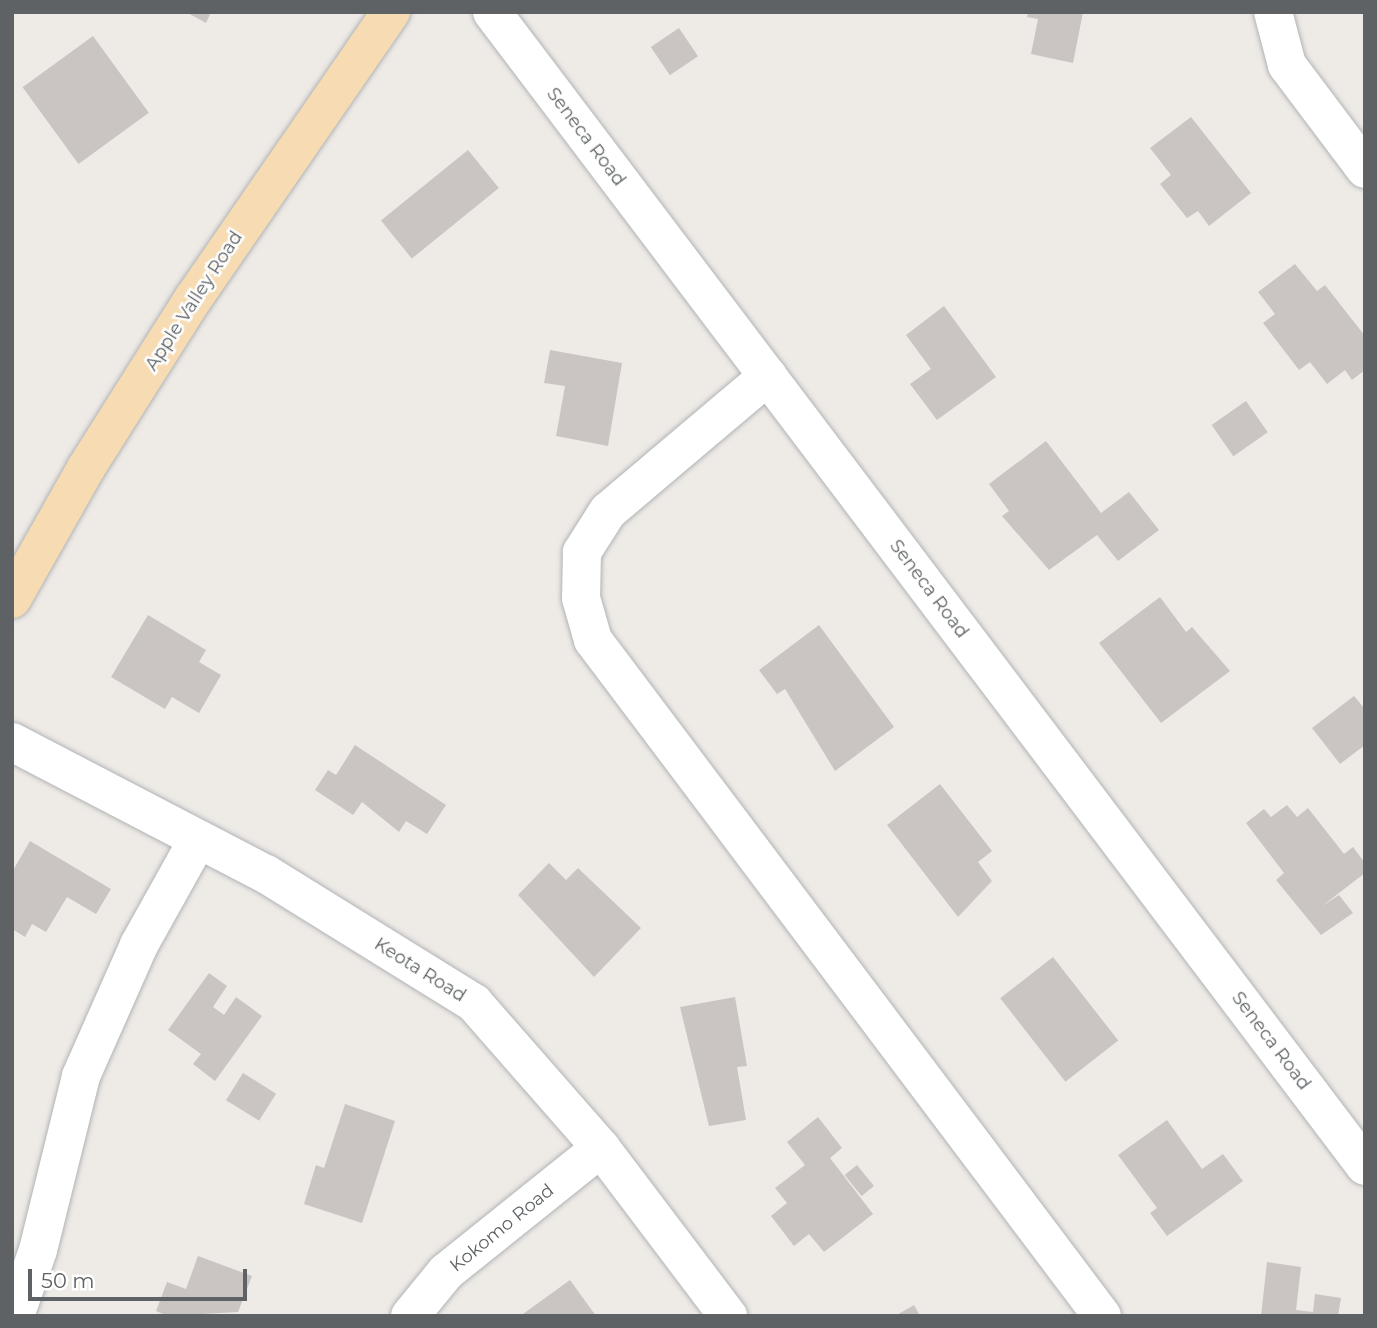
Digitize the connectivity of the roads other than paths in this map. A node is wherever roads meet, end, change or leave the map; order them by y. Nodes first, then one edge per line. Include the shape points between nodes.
1 (391, 12) edge
2 (492, 12) edge
3 (1273, 12) edge
4 (1365, 169) edge
5 (768, 376) junction
6 (12, 599) edge
7 (12, 742) edge
8 (198, 839) junction
9 (601, 1148) junction
10 (1365, 1166) edge
11 (15, 1316) edge
12 (410, 1316) edge
13 (728, 1316) edge
14 (1102, 1316) edge

1 - 6 main road, Apple Valley Road via 193,299 86,468
2 - 5 street, Seneca Road
3 - 4 street via 1287,65
5 - 10 street, Seneca Road
5 - 14 street via 608,511 583,552 580,598 593,640
7 - 8 street, Keota Road
8 - 9 street, Keota Road via 266,874 474,1003
8 - 11 street via 139,945 81,1076 38,1250
9 - 12 street, Kokomo Road via 446,1272
9 - 13 street, Keota Road

